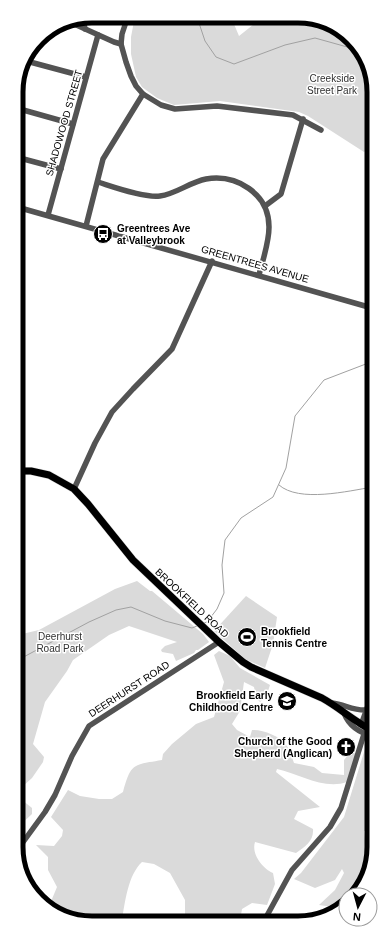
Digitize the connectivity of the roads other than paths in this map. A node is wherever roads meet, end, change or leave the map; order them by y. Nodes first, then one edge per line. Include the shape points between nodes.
1 (126, 23) edge
2 (84, 24) edge
3 (76, 26) edge
4 (85, 29) junction
5 (98, 35) junction
6 (122, 44) junction
7 (30, 62) dead end
8 (86, 77) junction
9 (143, 94) junction
10 (23, 110) edge
11 (303, 119) junction
12 (73, 124) junction
13 (321, 130) dead end
14 (23, 159) edge
15 (61, 169) junction
16 (98, 182) junction
17 (265, 206) junction
18 (23, 209) edge
19 (48, 215) junction
20 (86, 226) junction
21 (212, 261) junction
22 (259, 275) junction
23 (367, 307) edge
24 (23, 471) edge
25 (74, 489) junction
26 (219, 642) junction
27 (332, 703) junction
28 (367, 710) joint
29 (344, 712) junction
30 (361, 725) junction
31 (367, 728) edge
32 (364, 734) junction
33 (367, 735) edge
34 (23, 842) edge
35 (267, 916) edge

1 - 6 street
2 - 4 street
3 - 4 street
4 - 5 street
5 - 6 street
5 - 8 street, SHADOWOOD STREET
6 - 9 street via 131,76
7 - 8 street
8 - 12 street, SHADOWOOD STREET
9 - 11 street via 168,108 217,106 293,115
9 - 16 street via 104,159
10 - 12 street
11 - 13 street
11 - 17 street via 281,194
12 - 15 street, SHADOWOOD STREET
14 - 15 street
15 - 19 street, SHADOWOOD STREET
16 - 17 street via 150,196 161,196 203,180 234,180 246,186
16 - 20 street
17 - 22 street via 269,226 268,239
18 - 19 street, GREENTREES AVENUE
19 - 20 street, GREENTREES AVENUE
20 - 21 street, GREENTREES AVENUE
21 - 22 street, GREENTREES AVENUE
21 - 25 street via 172,349 112,412
22 - 23 street, GREENTREES AVENUE
24 - 25 main road, BROOKFIELD ROAD via 49,475
25 - 26 main road, BROOKFIELD ROAD via 133,560
26 - 27 main road, BROOKFIELD ROAD via 251,667
26 - 34 street, DEERHURST ROAD via 89,726 55,795
27 - 28 street via 354,710
27 - 29 main road, BROOKFIELD ROAD
28 - 30 street
29 - 30 main road, BROOKFIELD ROAD
29 - 32 street via 347,720
30 - 31 main road, BROOKFIELD ROAD
32 - 33 street
32 - 35 street via 341,808 330,827 292,870

